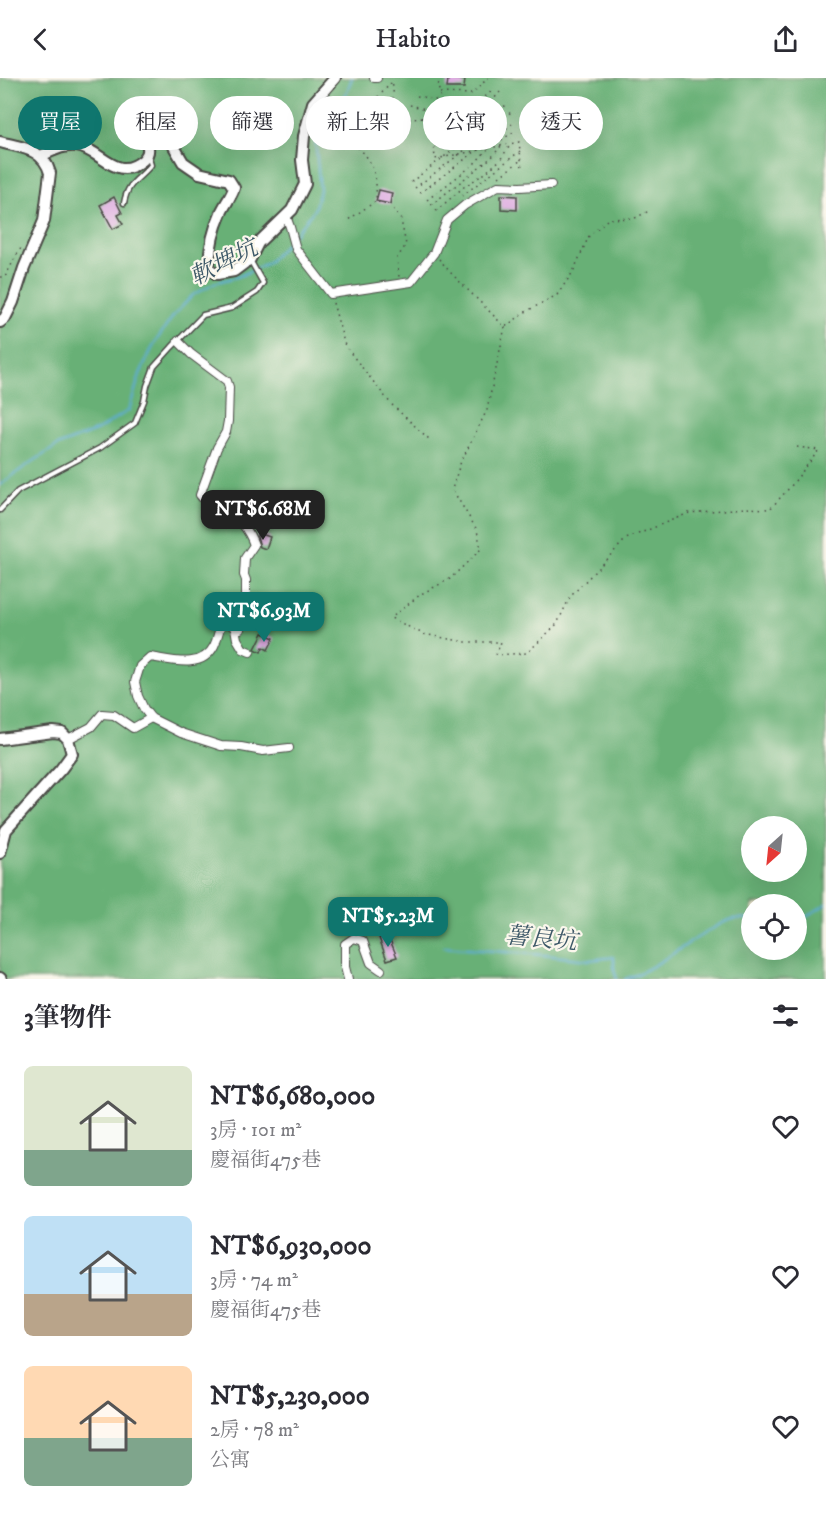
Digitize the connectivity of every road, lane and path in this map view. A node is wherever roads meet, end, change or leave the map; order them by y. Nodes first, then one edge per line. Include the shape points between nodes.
1 (334, 78) edge
2 (442, 78) edge
3 (488, 78) edge
4 (494, 89) dead end
5 (500, 92) dead end
6 (440, 93) junction
7 (379, 96) edge
8 (393, 96) edge
9 (417, 96) dead end
10 (440, 96) edge
11 (486, 96) edge
12 (496, 96) edge
13 (423, 97) edge
14 (511, 112) dead end
15 (512, 124) dead end
16 (507, 128) edge
17 (515, 131) dead end
18 (507, 136) edge
19 (0, 142) edge
20 (512, 143) junction
21 (507, 144) edge
22 (362, 150) edge
23 (434, 150) edge
24 (453, 150) edge
25 (478, 150) joint
26 (487, 150) edge
27 (498, 150) edge
28 (148, 151) junction
29 (520, 151) junction
30 (460, 153) junction
31 (41, 156) junction
32 (444, 157) junction
33 (522, 159) junction
34 (522, 168) dead end
35 (496, 179) dead end
36 (411, 182) dead end
37 (550, 185) dead end
38 (415, 188) dead end
39 (420, 193) dead end
40 (427, 200) dead end
41 (458, 200) dead end
42 (376, 201) junction
43 (124, 203) dead end
44 (431, 205) dead end
45 (651, 210) dead end
46 (436, 211) dead end
47 (348, 220) dead end
48 (288, 221) junction
49 (434, 253) junction
50 (250, 259) junction
51 (400, 284) junction
52 (331, 294) junction
53 (0, 322) edge
54 (505, 327) junction
55 (178, 341) junction
56 (429, 439) dead end
57 (797, 447) dead end
58 (0, 510) edge
59 (235, 628) junction
60 (250, 652) dead end
61 (151, 718) junction
62 (0, 739) edge
63 (68, 739) junction
64 (289, 748) dead end
65 (0, 853) edge
66 (381, 970) dead end
67 (348, 979) edge

1 - 48 street via 313,103 304,136 305,184
2 - 6 path via 438,85
3 - 6 path via 472,94
4 - 11 path
5 - 12 path
6 - 10 path
7 - 8 path via 392,82
9 - 13 path
14 - 30 path
15 - 16 path
17 - 18 path
19 - 31 street
20 - 21 path
20 - 29 path via 519,142
20 - 46 path via 500,160
22 - 42 path via 376,174
23 - 32 path via 435,159
24 - 32 path
25 - 30 path
25 - 39 path
26 - 40 path
27 - 44 path
28 - 31 street via 137,165 125,169 76,146
28 - 43 lane via 151,165 130,184
28 - 50 street via 137,118 146,112 155,114 183,162 199,172 229,180 234,188 221,212 209,251 209,269 217,274 234,271
29 - 33 path
29 - 41 path
30 - 32 path
30 - 38 path
31 - 53 street via 50,173 45,221 13,302
32 - 36 path
33 - 34 path
33 - 35 path
37 - 49 street via 498,186 465,205 447,220
42 - 47 path
42 - 51 path via 390,204 401,220 406,245 398,258
45 - 54 path via 635,218 608,219 589,236 557,296
48 - 50 street via 258,243
48 - 52 street via 296,249
49 - 51 street via 411,282
49 - 54 path
50 - 55 lane via 263,283 257,292 232,308 204,315
51 - 52 street
52 - 56 path via 345,346 391,404
54 - 57 path via 487,410 452,489 477,530 481,549 450,579 421,594 391,618 423,634 465,642 501,642 496,654 527,653 557,624 570,597 626,539 690,513 770,508 819,450
55 - 58 lane via 154,367 135,423 100,448 18,491
55 - 59 street via 230,387 226,432 200,495 237,518 254,545 245,558 246,597 240,629
59 - 60 street via 243,649
59 - 61 street via 225,620 206,657 188,662 150,657 140,666 135,682
61 - 63 street via 133,728 114,715 102,714 91,727
61 - 64 street via 221,746 263,751
62 - 63 street via 53,732
63 - 65 street via 72,754 69,760 6,830
66 - 67 street via 371,963 363,941 354,938 345,944

